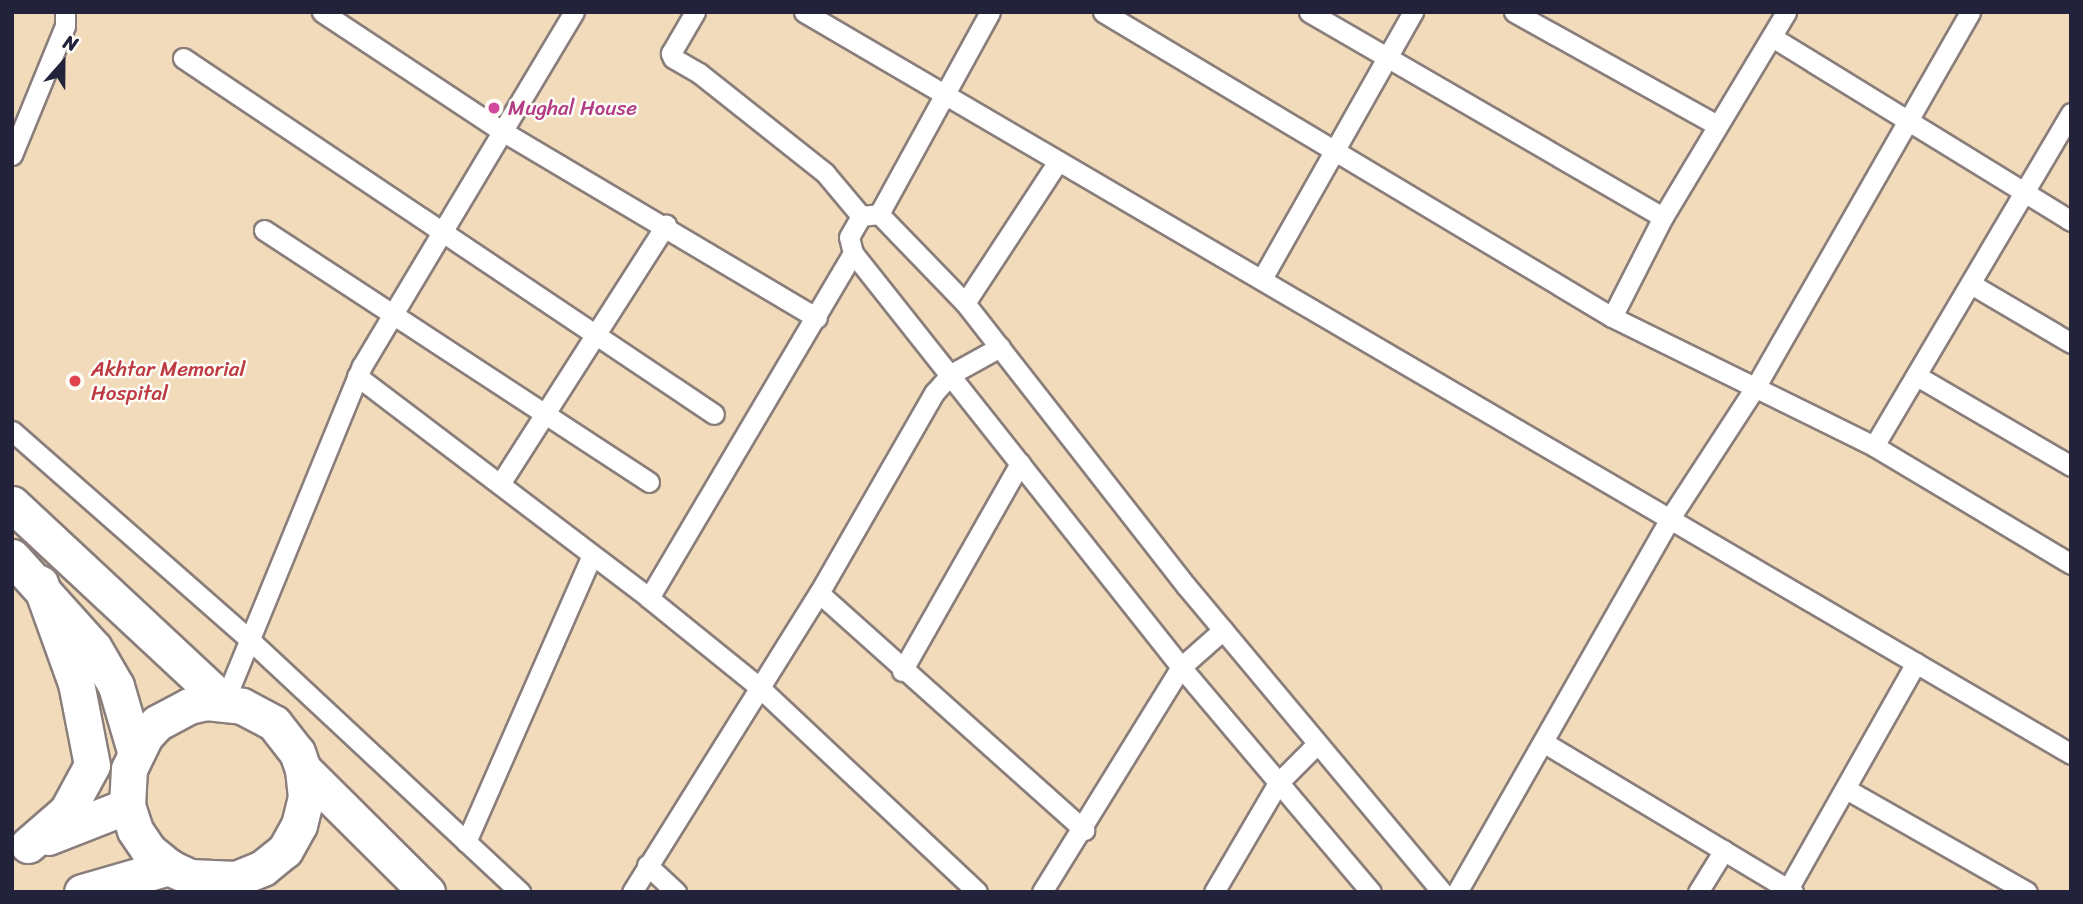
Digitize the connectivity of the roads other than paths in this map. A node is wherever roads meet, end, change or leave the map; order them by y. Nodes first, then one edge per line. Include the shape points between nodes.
1 (65, 12) edge
2 (322, 12) edge
3 (574, 12) edge
4 (804, 12) edge
5 (990, 12) edge
6 (1103, 12) edge
7 (1309, 12) edge
8 (1413, 12) edge
9 (1514, 12) edge
10 (1786, 12) edge
11 (1970, 12) edge
12 (692, 13) edge
13 (1547, 20) edge
14 (1772, 37) junction
15 (1389, 57) junction
16 (183, 58) dead end
17 (946, 94) junction
18 (2071, 113) edge
19 (1907, 121) junction
20 (1717, 125) junction
21 (502, 131) junction
22 (1336, 152) junction
23 (12, 155) edge
24 (1057, 163) junction
25 (2024, 194) junction
26 (870, 215) junction
27 (1663, 217) junction
28 (2071, 221) edge
29 (666, 224) junction
30 (264, 230) dead end
31 (441, 231) junction
32 (853, 253) junction
33 (1262, 277) junction
34 (1971, 284) junction
35 (965, 303) junction
36 (391, 313) junction
37 (1612, 317) junction
38 (817, 318) junction
39 (596, 334) junction
40 (2071, 343) edge
41 (1000, 347) junction
42 (951, 374) junction
43 (357, 376) junction
44 (1917, 376) junction
45 (1756, 387) junction
46 (545, 414) junction
47 (714, 414) dead end
48 (12, 430) edge
49 (1874, 446) junction
50 (1020, 463) junction
51 (2071, 466) edge
52 (649, 482) dead end
53 (500, 484) junction
54 (12, 504) edge
55 (1670, 518) junction
56 (592, 555) junction
57 (12, 557) edge
58 (2071, 564) edge
59 (26, 578) edge
60 (819, 593) junction
61 (649, 598) junction
62 (1223, 630) junction
63 (252, 642) junction
64 (1916, 663) junction
65 (1181, 667) junction
66 (902, 671) junction
67 (759, 687) junction
68 (224, 702) junction
69 (1544, 742) junction
70 (1316, 745) junction
71 (135, 751) junction
72 (2071, 754) edge
73 (303, 769) junction
74 (1278, 783) junction
75 (1846, 789) junction
76 (127, 806) junction
77 (1084, 830) junction
78 (466, 842) junction
79 (20, 848) edge
80 (1724, 850) junction
81 (647, 865) junction
82 (169, 867) junction
83 (248, 885) edge
84 (1790, 890) edge
85 (82, 892) edge
86 (427, 892) edge
87 (520, 892) edge
88 (632, 892) edge
89 (676, 892) edge
90 (977, 892) edge
91 (1042, 892) edge
92 (1214, 892) edge
93 (1371, 892) edge
94 (1442, 892) edge
95 (1457, 892) edge
96 (1698, 892) edge
97 (2027, 892) edge

1 - 23 street via 65,26
2 - 21 street
3 - 21 street
4 - 17 street
5 - 17 street
6 - 22 street
7 - 15 street
8 - 15 street
9 - 13 street
10 - 14 street
11 - 19 street
12 - 26 street via 671,52 673,58 699,73 825,173
13 - 20 street
14 - 19 street
14 - 20 street
15 - 22 street
15 - 27 street
16 - 31 street
17 - 24 street
17 - 26 street
18 - 25 street
19 - 25 street
19 - 45 street
20 - 27 street
21 - 29 street
21 - 31 street
22 - 33 street
22 - 37 street
24 - 33 street
24 - 35 street
25 - 28 street
25 - 34 street
26 - 32 street via 849,237
26 - 35 street
27 - 37 street
29 - 38 street
29 - 39 street
30 - 36 street
31 - 36 street
31 - 39 street
32 - 38 street
32 - 42 street
33 - 55 street
34 - 40 street
34 - 44 street
35 - 41 street
36 - 43 street
36 - 46 street
37 - 45 street
38 - 61 street
39 - 46 street
39 - 47 street
41 - 42 street
41 - 62 street
42 - 50 street
42 - 60 street via 918,418
43 - 53 street
43 - 63 street
44 - 49 street
44 - 51 street
45 - 49 street
45 - 55 street
46 - 52 street
46 - 53 street
48 - 63 street
49 - 58 street
50 - 65 street
50 - 66 street
53 - 56 street
54 - 68 highway
55 - 64 street
55 - 69 street
56 - 61 street
56 - 78 street
57 - 59 highway
59 - 71 highway via 94,648 116,686
59 - 79 highway via 76,683 92,765 67,811
60 - 66 street
60 - 67 street
61 - 67 street
62 - 65 street
62 - 70 street
63 - 68 street
63 - 78 street
64 - 72 street
64 - 75 street
65 - 74 street
65 - 77 street
66 - 77 street
67 - 81 street
67 - 90 street
68 - 71 highway via 197,704 172,713
68 - 73 highway via 274,723 297,752
69 - 80 street
69 - 95 street
70 - 74 street
70 - 94 street
71 - 76 highway via 126,787
73 - 83 highway via 299,825 285,850
73 - 86 highway
74 - 92 street
74 - 93 street
75 - 84 street
75 - 97 street
76 - 79 highway
76 - 82 highway via 149,851
77 - 91 street
78 - 87 street
80 - 84 street
80 - 96 street
81 - 88 street
81 - 89 street
82 - 83 highway via 213,881
82 - 85 highway

